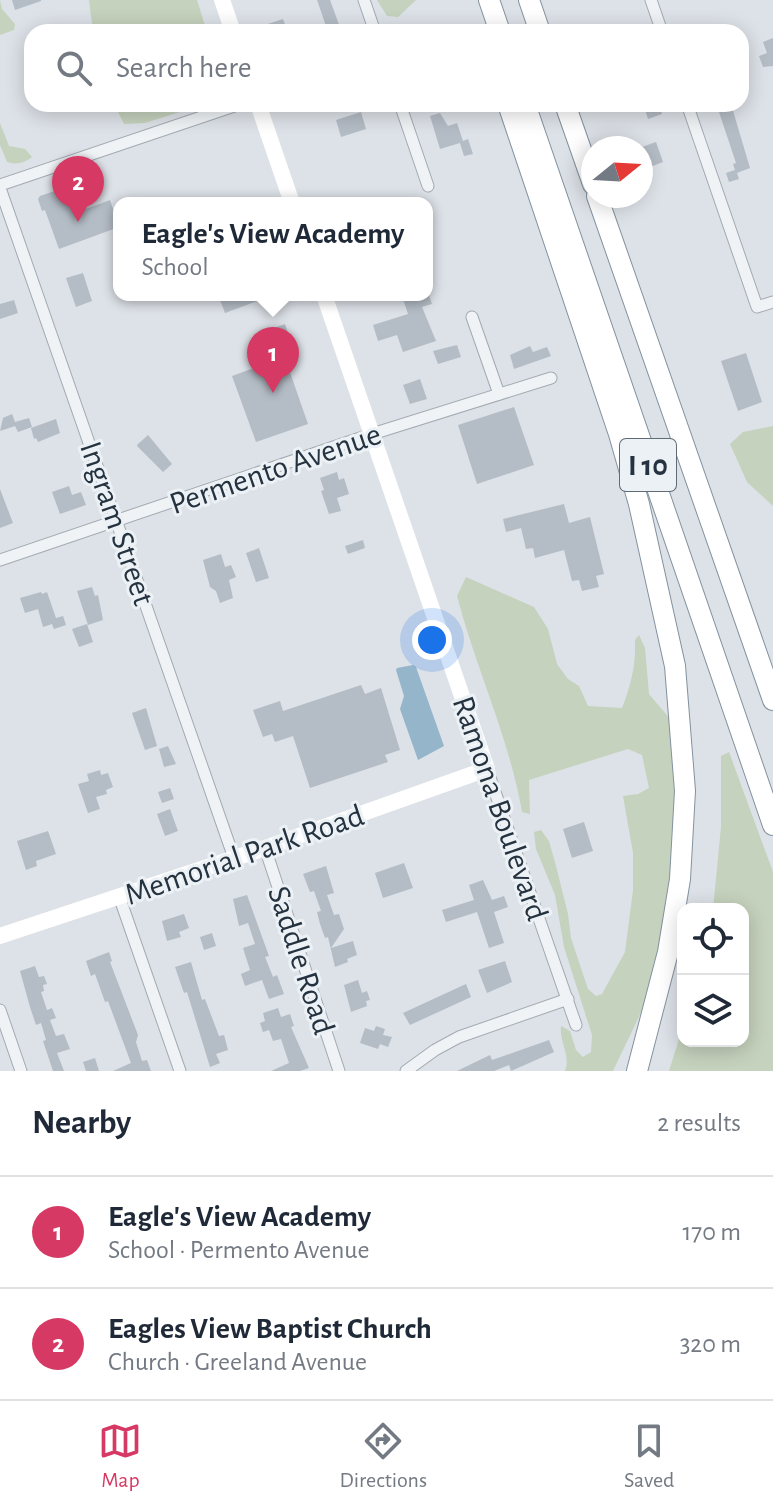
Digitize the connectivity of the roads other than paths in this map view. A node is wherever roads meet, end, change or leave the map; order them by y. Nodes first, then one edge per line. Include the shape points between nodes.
1 (222, 0) edge
2 (364, 0) edge
3 (477, 0) edge
4 (489, 0) edge
5 (529, 0) edge
6 (651, 0) edge
7 (230, 24) edge
8 (372, 24) edge
9 (484, 24) edge
10 (497, 24) edge
11 (537, 24) edge
12 (659, 24) edge
13 (217, 112) edge
14 (261, 112) edge
15 (403, 112) edge
16 (511, 112) edge
17 (528, 112) edge
18 (568, 112) edge
19 (690, 112) edge
20 (581, 150) edge
21 (428, 186) dead end
22 (0, 187) edge
23 (290, 197) edge
24 (601, 208) edge
25 (326, 301) edge
26 (773, 302) edge
27 (472, 317) dead end
28 (551, 378) dead end
29 (499, 394) junction
30 (372, 434) junction
31 (117, 521) junction
32 (0, 560) edge
33 (763, 672) junction
34 (773, 690) edge
35 (773, 700) edge
36 (487, 769) junction
37 (773, 825) edge
38 (265, 848) junction
39 (234, 858) junction
40 (119, 896) junction
41 (0, 936) edge
42 (568, 999) junction
43 (0, 1010) edge
44 (649, 1020) junction
45 (576, 1025) dead end
46 (21, 1071) edge
47 (180, 1071) edge
48 (339, 1071) edge
49 (406, 1071) edge
50 (623, 1071) edge
51 (637, 1071) edge

1 - 7 street
2 - 8 street
3 - 9 highway
4 - 10 highway
5 - 11 highway
6 - 12 street
13 - 22 street
14 - 23 street
15 - 21 street
16 - 44 highway via 619,434 675,666 684,753 684,833 678,906
17 - 37 highway, I 10
18 - 20 highway
19 - 26 street via 757,307
22 - 31 street, Ingram Street
24 - 33 highway, I 10
25 - 30 street, Ramona Boulevard
27 - 29 street
28 - 29 street, Permento Avenue
29 - 30 street, Permento Avenue
30 - 31 street, Permento Avenue
30 - 36 street, Ramona Boulevard
31 - 32 street, Permento Avenue
31 - 39 street, Ingram Street
33 - 34 highway
33 - 35 highway, I 10
36 - 38 street, Memorial Park Road
36 - 42 street, Ramona Boulevard
38 - 39 street, Memorial Park Road
38 - 48 street, Saddle Road
39 - 40 street, Memorial Park Road
40 - 41 street, Memorial Park Road
40 - 47 street
42 - 45 street, Ramona Boulevard
42 - 49 street via 459,1037
43 - 46 street
44 - 50 highway
44 - 51 highway

